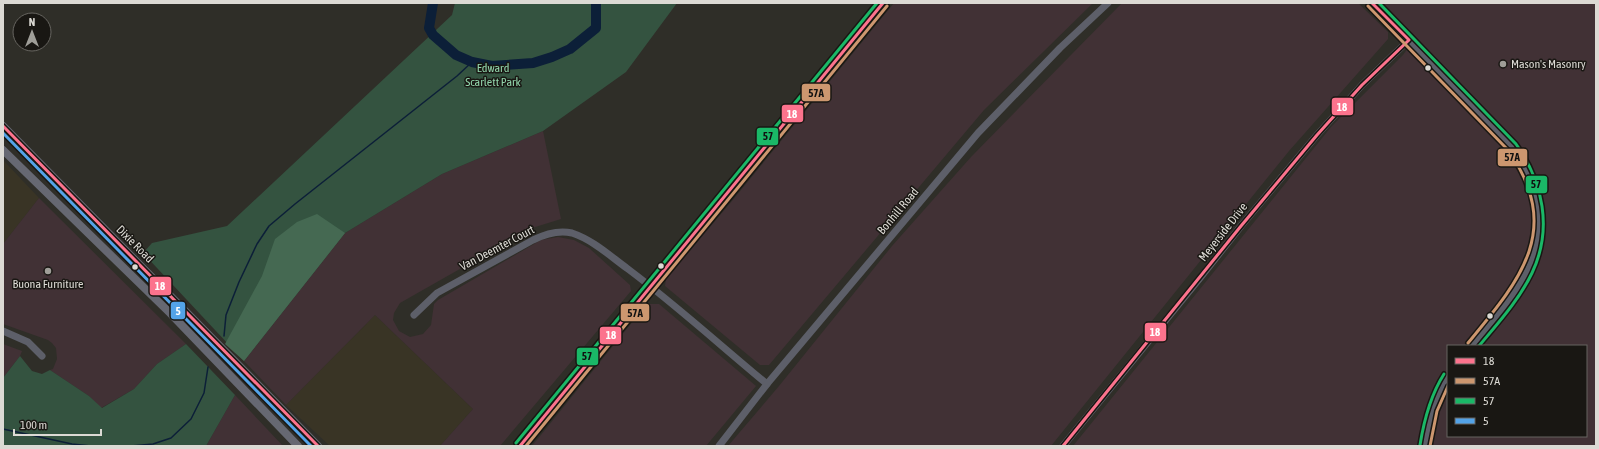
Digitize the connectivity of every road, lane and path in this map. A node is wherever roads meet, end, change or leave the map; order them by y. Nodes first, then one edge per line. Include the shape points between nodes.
1 (883, 3) edge
2 (1108, 3) edge
3 (1372, 3) edge
4 (1409, 40) junction
5 (3, 126) edge
6 (3, 150) edge
7 (652, 287) junction
8 (178, 305) junction
9 (170, 313) junction
10 (414, 315) dead end
11 (3, 332) edge
12 (1473, 345) edge
13 (42, 356) dead end
14 (237, 364) junction
15 (227, 373) junction
16 (1447, 379) edge
17 (767, 384) junction
18 (298, 446) edge
19 (318, 446) edge
20 (520, 446) edge
21 (719, 446) edge
22 (1063, 446) edge
23 (1425, 446) edge

1 - 7 street
2 - 17 street, Bonhill Road via 1060,48 978,133
3 - 4 street
4 - 12 street via 1523,160 1535,189 1539,224 1532,261 1510,297
4 - 22 street, Meyerside Drive via 1362,85 1317,135
5 - 8 main road, Dixie Road
6 - 9 main road, Dixie Road
7 - 10 street, Van Deemter Court via 592,243 570,233 557,232 533,240 437,293
7 - 17 street, Van Deemter Court
7 - 20 street
8 - 9 main road
8 - 14 main road, Dixie Road
9 - 15 main road, Dixie Road
11 - 13 street via 28,342
14 - 15 main road
14 - 19 main road, Dixie Road
15 - 18 main road, Dixie Road
16 - 23 street via 1433,405
17 - 21 street, Bonhill Road

